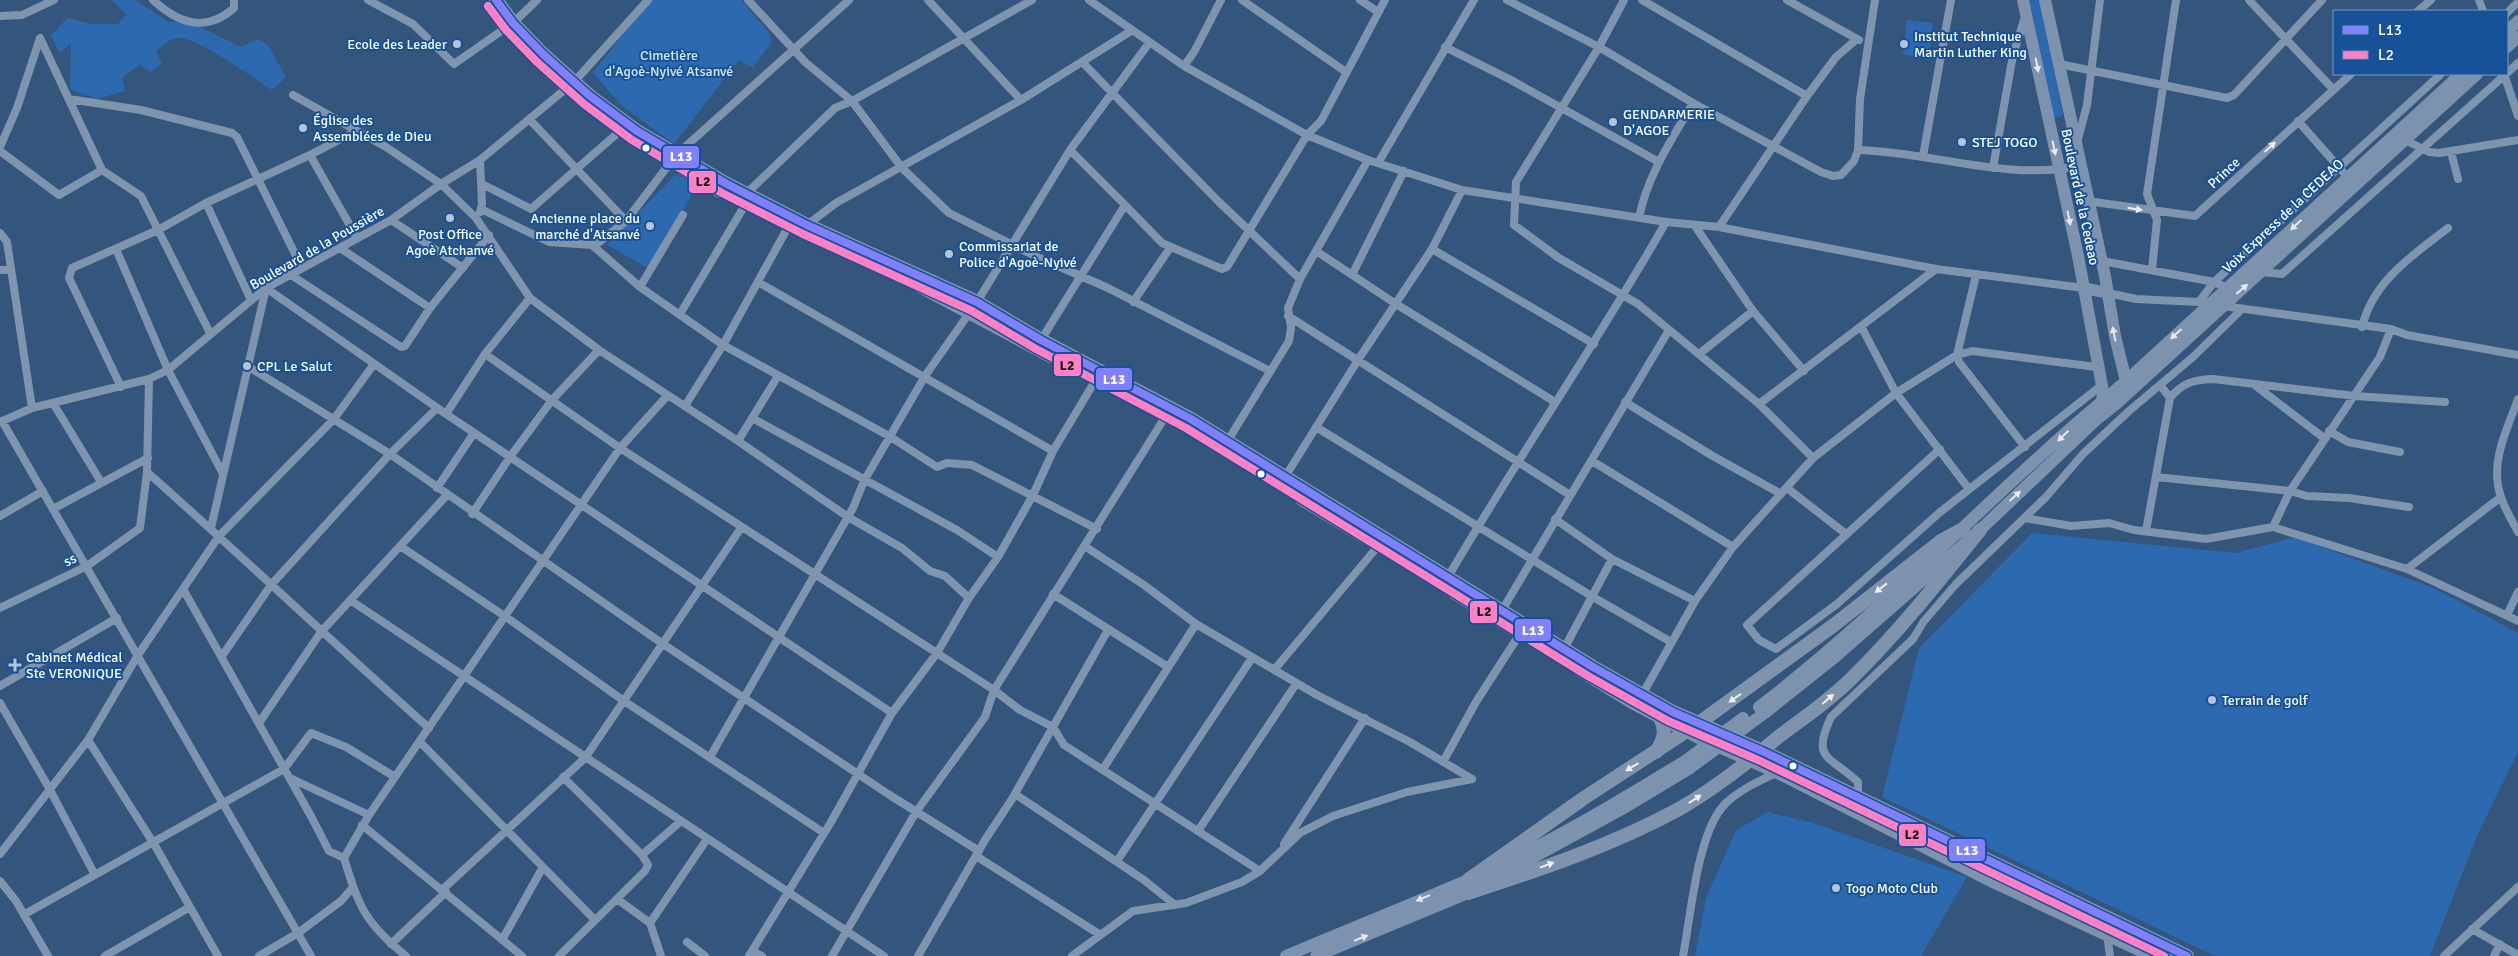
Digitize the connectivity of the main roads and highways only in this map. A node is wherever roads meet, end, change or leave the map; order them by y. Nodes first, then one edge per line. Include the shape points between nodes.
1 (487, 0) edge
2 (496, 0) edge
3 (2023, 0) edge
4 (2045, 0) edge
5 (2518, 22) edge
6 (510, 25) junction
7 (2508, 31) edge
8 (2518, 36) edge
9 (2508, 46) edge
10 (2460, 75) edge
11 (2476, 75) edge
12 (571, 84) junction
13 (2070, 123) junction
14 (2049, 126) junction
15 (674, 159) junction
16 (791, 222) junction
17 (2078, 256) junction
18 (2102, 261) junction
19 (2084, 288) junction
20 (2108, 293) junction
21 (974, 307) junction
22 (1098, 375) junction
23 (2126, 381) junction
24 (2110, 402) junction
25 (1283, 481) junction
26 (1963, 529) junction
27 (1980, 530) junction
28 (1499, 614) junction
29 (1763, 709) junction
30 (1659, 716) junction
31 (1693, 727) junction
32 (1790, 729) junction
33 (1762, 751) junction
34 (1656, 752) junction
35 (1750, 760) junction
36 (1780, 767) junction
37 (1816, 785) junction
38 (1468, 886) junction
39 (1286, 956) edge
40 (1316, 956) edge
41 (2154, 956) edge
42 (2186, 956) edge

1 - 6 highway
2 - 6 highway
3 -> 14 main road, Boulevard de la Cedeao
4 - 13 main road, Boulevard de la Cedeao
5 - 7 main road
6 - 12 highway
8 - 9 main road
10 -> 23 main road, Voix Express de la CEDEAO via 2344,173
24 -> 11 main road via 2223,306
12 - 15 highway
12 - 15 highway via 621,130
13 - 14 main road
13 - 18 main road, Boulevard de la Cedeao
14 -> 17 main road, Boulevard de la Cedeao
15 - 16 highway
16 - 21 highway via 882,268
16 - 21 highway via 807,225
17 - 18 main road
17 - 19 main road, Boulevard de la Cedeao
18 - 20 main road, Boulevard de la Cedeao
19 - 20 main road
19 - 24 main road, Boulevard de la Cedeao via 2097,367
23 -> 20 main road, Boulevard de la Cedeao
21 - 22 highway
21 - 22 highway via 1041,340
22 - 25 highway
22 - 25 highway via 1182,414
23 - 24 main road, Voix Express de la CEDEAO
24 -> 26 main road
27 -> 24 main road
25 - 28 highway via 1379,545
25 - 28 highway via 1448,577
26 - 29 main road
26 -> 31 highway via 1941,541 1834,625
27 - 29 main road via 1835,657
32 -> 27 highway via 1850,680
28 - 30 highway via 1588,676
28 - 31 highway
29 - 38 main road, bridge via 1687,764
30 - 31 highway
30 - 34 highway via 1664,738
31 - 33 highway
31 - 34 highway
31 - 35 highway
32 - 33 highway
32 - 36 highway via 1782,746
33 - 35 highway
33 - 36 highway
34 -> 38 highway via 1597,789
35 - 36 highway
38 -> 35 highway via 1544,867 1646,826 1698,797
36 - 37 highway
37 - 41 highway
37 - 42 highway via 1858,797
38 -> 39 main road
40 -> 38 main road

